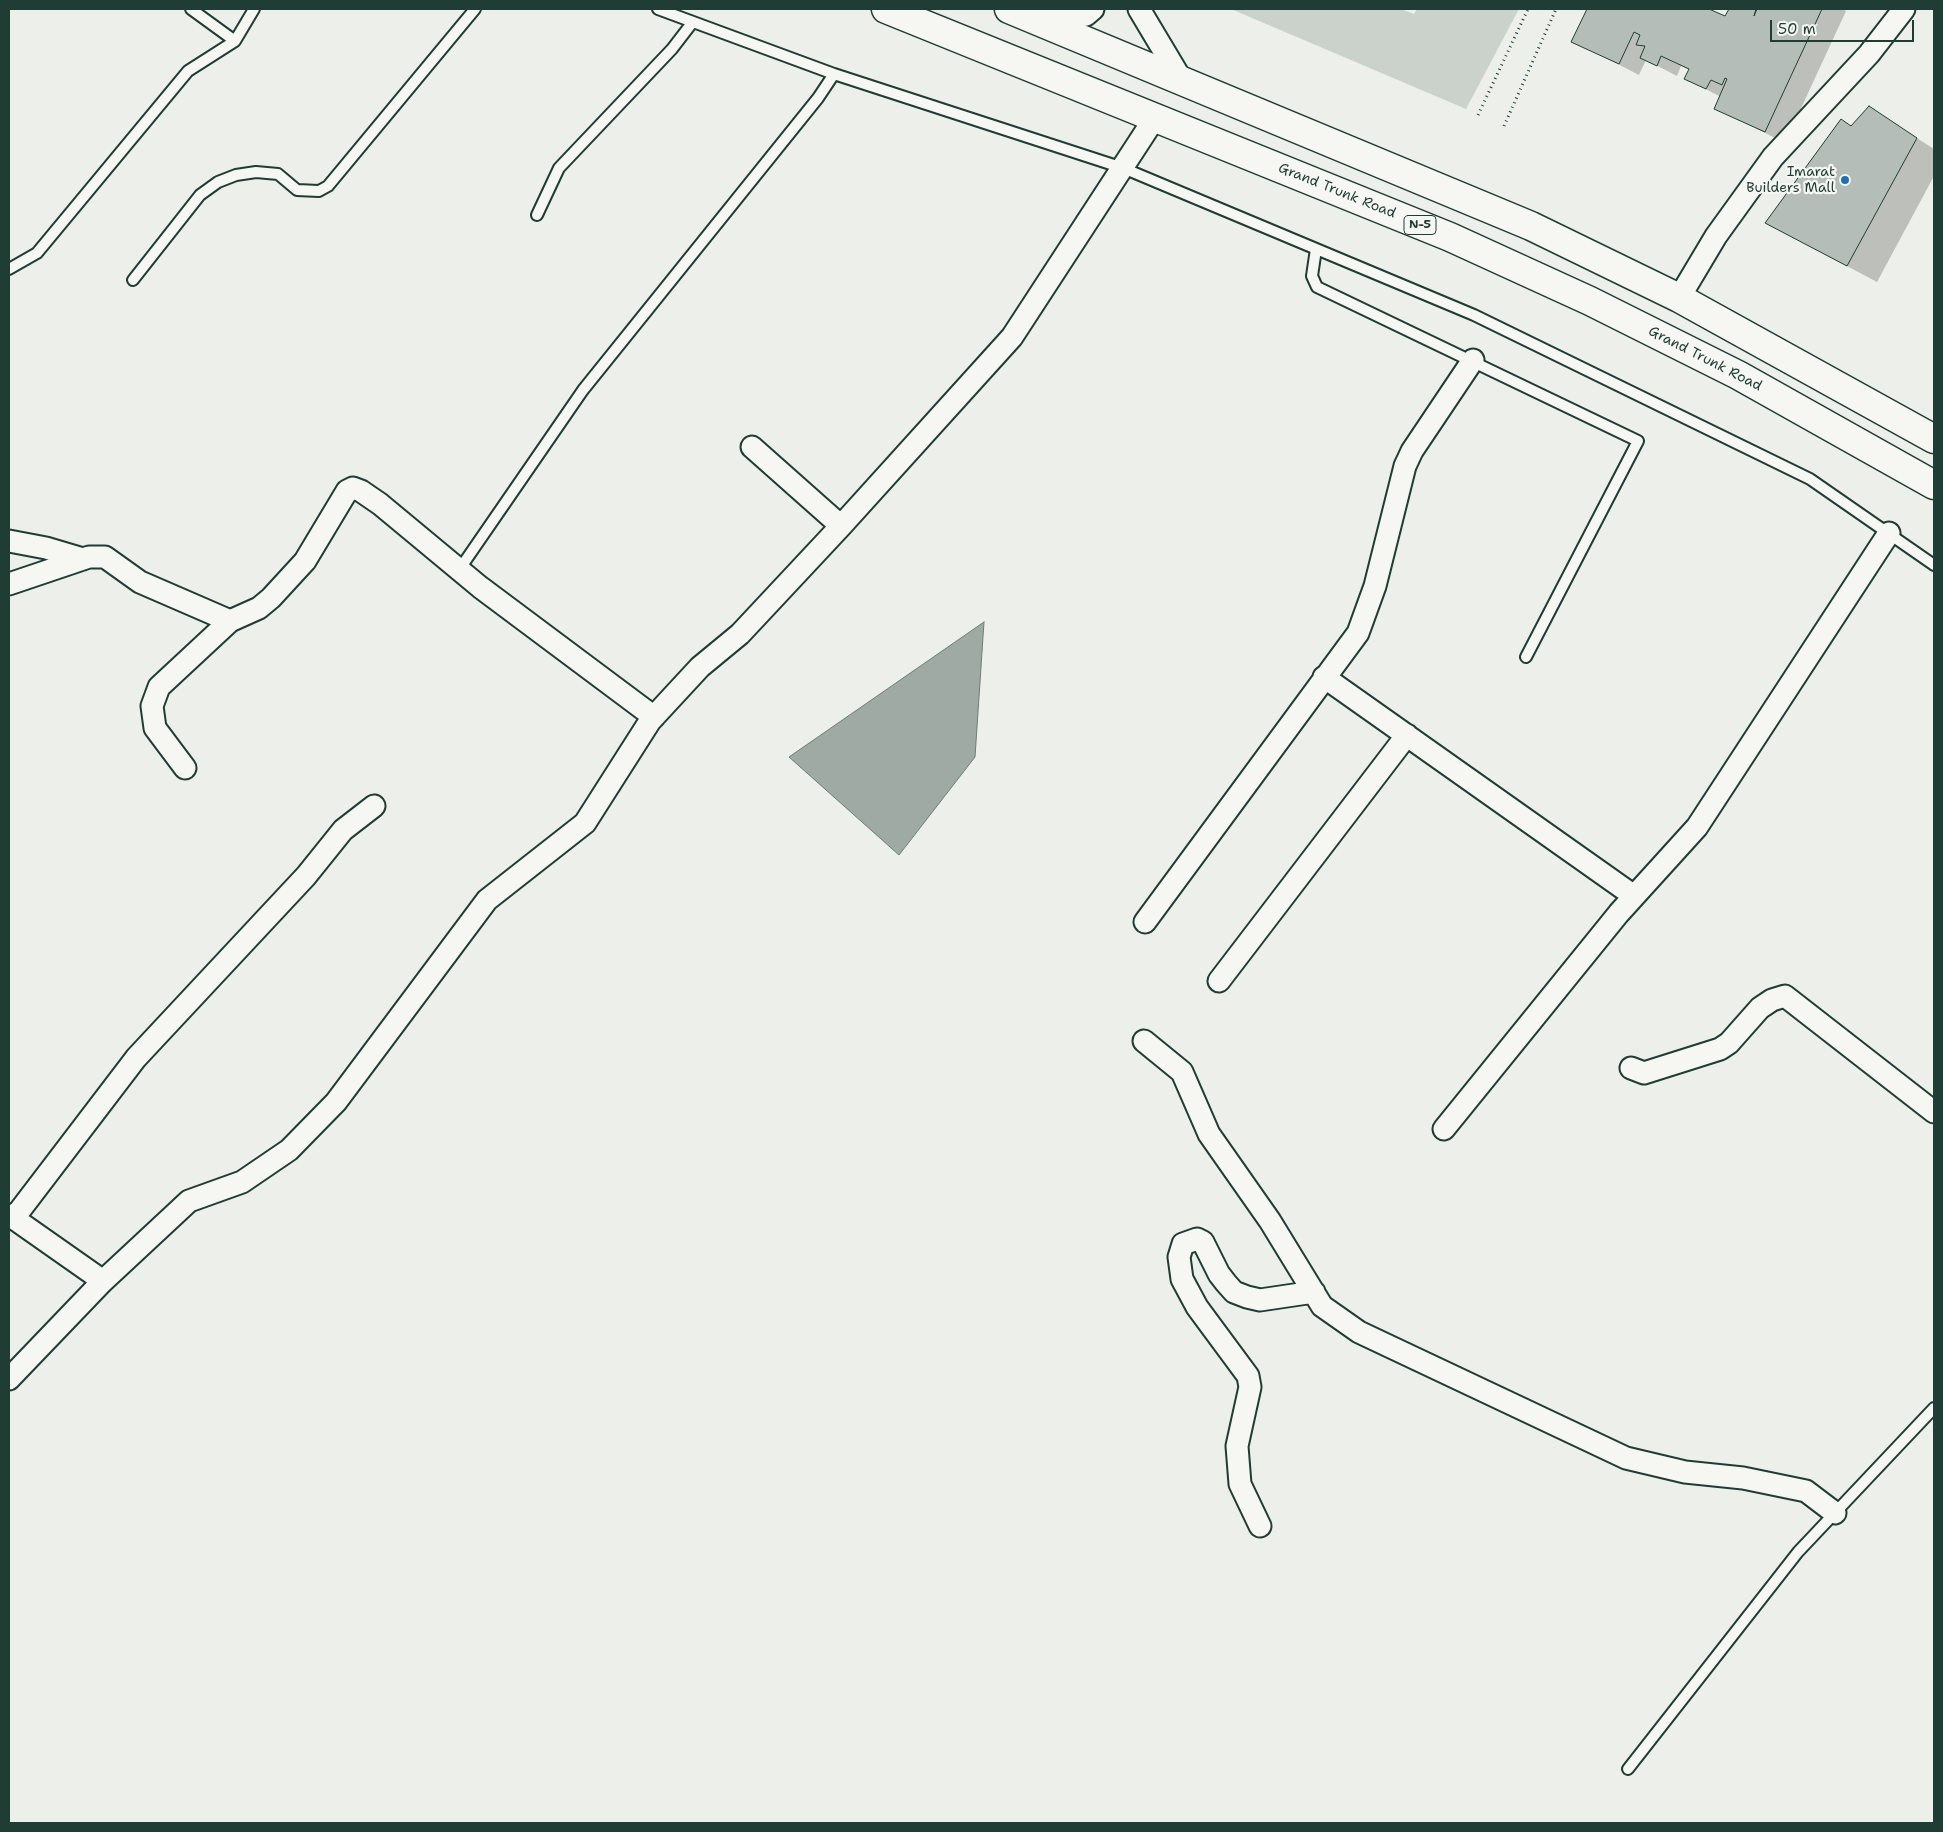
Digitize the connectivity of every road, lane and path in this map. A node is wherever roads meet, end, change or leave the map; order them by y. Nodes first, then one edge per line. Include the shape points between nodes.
1 (191, 9) edge
2 (254, 9) edge
3 (475, 9) edge
4 (658, 9) edge
5 (886, 9) edge
6 (1009, 9) edge
7 (1093, 9) edge
8 (1140, 9) edge
9 (1528, 9) edge
10 (1556, 9) edge
11 (1904, 9) edge
12 (1039, 22) junction
13 (692, 23) junction
14 (235, 41) junction
15 (834, 74) junction
16 (1182, 81) junction
17 (1478, 115) dead end
18 (1156, 116) junction
19 (1504, 126) dead end
20 (1123, 168) junction
21 (537, 215) dead end
22 (1316, 249) junction
23 (9, 269) edge
24 (133, 280) dead end
25 (1679, 298) junction
26 (1473, 360) junction
27 (1934, 439) edge
28 (752, 447) dead end
29 (1934, 485) edge
30 (841, 526) junction
31 (1889, 533) junction
32 (9, 541) edge
33 (83, 559) junction
34 (1934, 565) edge
35 (459, 570) junction
36 (9, 584) edge
37 (230, 621) junction
38 (1526, 657) dead end
39 (1324, 677) junction
40 (654, 717) junction
41 (1407, 735) junction
42 (185, 768) dead end
43 (374, 806) dead end
44 (1634, 896) junction
45 (1145, 922) dead end
46 (1219, 981) dead end
47 (1144, 1041) dead end
48 (1631, 1068) dead end
49 (1934, 1112) edge
50 (1444, 1129) dead end
51 (11, 1216) edge
52 (104, 1281) junction
53 (1314, 1292) junction
54 (9, 1377) edge
55 (1934, 1408) edge
56 (1835, 1513) junction
57 (1260, 1526) dead end
58 (1628, 1769) dead end

1 - 14 lane
2 - 14 lane
3 - 24 lane via 328,186 320,191 297,190 278,174 256,172 218,182 200,195
4 - 13 lane
5 - 18 highway, Grand Trunk Road / N-5
6 - 12 highway
7 - 12 street via 1086,15
8 - 16 street
9 - 17 path
10 - 19 path
11 - 25 street via 1869,54 1773,157 1716,236
12 - 16 highway
13 - 15 lane
13 - 21 lane via 672,49 559,168
14 - 23 lane via 188,71 37,253
15 - 20 lane
15 - 35 lane via 583,390
16 - 25 highway via 1531,226
18 - 20 street
18 - 29 highway, Grand Trunk Road / N-5 via 1450,236 1590,301 1738,375
20 - 22 lane
20 - 30 street via 1012,337
22 - 26 lane via 1312,276 1317,287
22 - 31 lane via 1474,315 1810,479
25 - 27 highway
26 - 38 lane via 1638,441
26 - 39 street via 1404,466 1375,586 1358,632
28 - 30 street
30 - 40 street via 740,634 700,667
31 - 34 lane
31 - 44 street via 1697,827
32 - 33 street
33 - 36 street
33 - 37 street via 105,557 140,582
35 - 37 street via 380,504 353,488 347,491 305,561 271,598 259,608
35 - 40 street
37 - 42 street via 159,686 152,706 155,728
39 - 41 street
39 - 45 street
40 - 52 street via 585,823 487,900 336,1102 309,1130 289,1150 242,1182 189,1201
41 - 44 street
41 - 46 street
43 - 51 street via 343,830 306,876 136,1058
44 - 50 street
47 - 53 street via 1182,1072 1209,1134 1270,1221
48 - 49 street via 1644,1073 1720,1050 1760,1008 1785,996
51 - 52 street
52 - 54 street
53 - 56 street via 1322,1306 1359,1332 1626,1458 1685,1472 1743,1478 1806,1491
53 - 57 street via 1260,1300 1247,1297 1234,1292 1226,1283 1203,1242 1197,1239 1184,1244 1179,1256 1182,1279 1197,1307 1248,1376 1250,1387 1238,1446 1240,1484
55 - 56 lane
56 - 58 lane via 1798,1552

